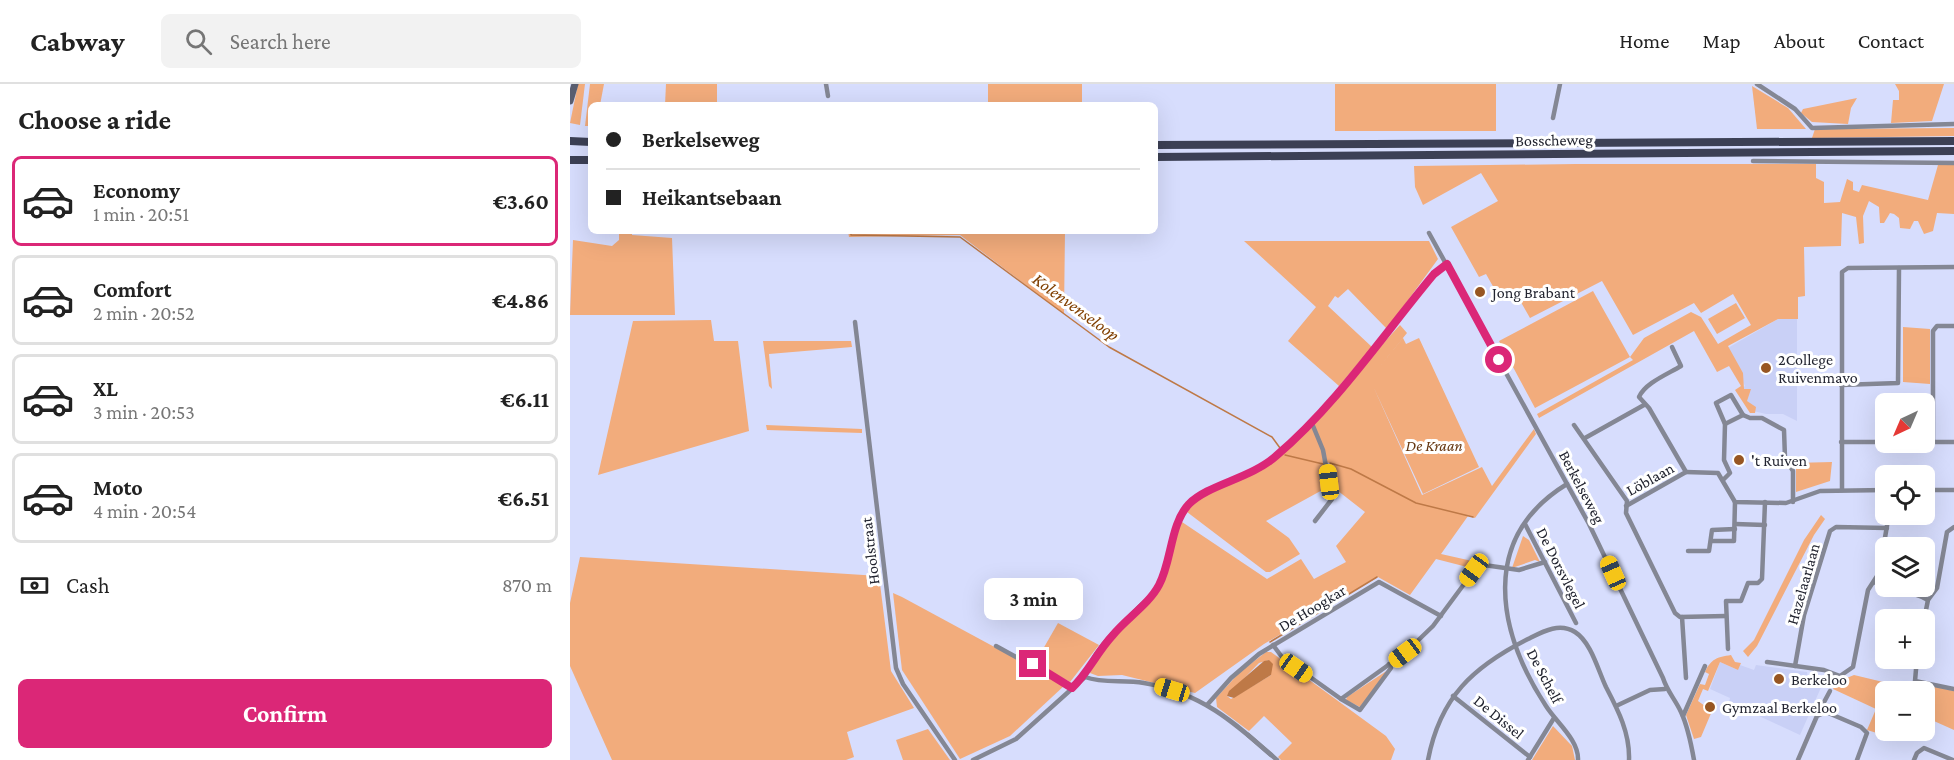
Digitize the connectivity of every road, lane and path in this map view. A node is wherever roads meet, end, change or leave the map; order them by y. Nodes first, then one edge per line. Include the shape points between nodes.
1 (575, 84) edge
2 (826, 84) edge
3 (1560, 84) edge
4 (1757, 84) edge
5 (828, 96) dead end
6 (570, 101) edge
7 (1553, 118) dead end
8 (1954, 124) edge
9 (570, 141) edge
10 (1954, 141) edge
11 (588, 142) edge
12 (1158, 145) edge
13 (1954, 151) edge
14 (1158, 157) edge
15 (570, 160) edge
16 (588, 160) edge
17 (1753, 161) dead end
18 (1954, 163) edge
19 (1429, 233) dead end
20 (1447, 264) junction
21 (1954, 267) edge
22 (1899, 268) junction
23 (855, 322) dead end
24 (1954, 326) edge
25 (1672, 347) dead end
26 (1841, 385) junction
27 (1933, 393) edge
28 (1644, 405) junction
29 (1743, 415) junction
30 (1311, 421) junction
31 (1725, 424) junction
32 (1574, 425) dead end
33 (1586, 438) junction
34 (1841, 442) junction
35 (1875, 442) edge
36 (1935, 442) edge
37 (1954, 442) edge
38 (1686, 472) junction
39 (1723, 480) junction
40 (1568, 484) junction
41 (1842, 490) junction
42 (1875, 490) edge
43 (1935, 490) edge
44 (1954, 490) edge
45 (1736, 502) junction
46 (1765, 502) junction
47 (1793, 502) junction
48 (1626, 507) junction
49 (1315, 521) dead end
50 (1525, 524) junction
51 (1765, 525) junction
52 (1887, 525) edge
53 (1735, 526) junction
54 (1954, 527) edge
55 (1887, 528) junction
56 (1712, 541) junction
57 (1688, 551) dead end
58 (1545, 562) junction
59 (1507, 569) junction
60 (1874, 582) junction
61 (1928, 600) junction
62 (1926, 609) edge
63 (1441, 616) junction
64 (1726, 616) junction
65 (1682, 617) junction
66 (1576, 623) dead end
67 (1273, 645) junction
68 (1515, 645) junction
69 (996, 646) dead end
70 (1728, 649) dead end
71 (1767, 662) dead end
72 (1389, 664) junction
73 (1705, 666) dead end
74 (1795, 666) junction
75 (1916, 669) edge
76 (1085, 677) junction
77 (1686, 678) dead end
78 (1072, 688) junction
79 (1665, 689) junction
80 (1954, 689) edge
81 (1830, 691) dead end
82 (1454, 696) junction
83 (1341, 699) junction
84 (1207, 705) junction
85 (1616, 706) junction
86 (1823, 712) junction
87 (1683, 716) junction
88 (1554, 718) junction
89 (1275, 758) edge
90 (1529, 758) edge
91 (1428, 759) edge
92 (955, 760) edge
93 (973, 760) edge
94 (1437, 760) edge
95 (1578, 760) edge
96 (1629, 760) edge
97 (1694, 760) edge
98 (1798, 760) edge
99 (1857, 760) edge
100 (1914, 760) edge
101 (1953, 760) edge

1 - 6 main road
2 - 5 street
3 - 7 street
4 - 8 street via 1795,109 1812,128
9 - 11 main road
10 - 12 main road, Bosscheweg
13 - 14 main road, Bosscheweg
15 - 16 main road
17 - 18 street
19 - 20 street, Berkelseweg
20 - 30 street via 1434,274
20 - 40 street, Berkelseweg
21 - 22 street
22 - 26 street via 1848,268 1842,272
22 - 26 street via 1898,383
23 - 92 street, Hoolstraat via 896,668
24 - 27 street via 1934,328
25 - 28 street via 1681,366 1643,391 1639,397
26 - 34 street
28 - 33 street
28 - 38 street, Löblaan
29 - 31 street
29 - 31 street via 1735,399 1727,395 1716,403
29 - 47 street via 1762,418 1784,430
30 - 49 street via 1323,450 1332,499
30 - 76 street via 1259,470 1189,504 1178,525 1159,586 1100,650
31 - 39 street via 1724,460 1730,473
32 - 33 street, Löblaan
33 - 48 street, Löblaan via 1624,497
34 - 35 street
34 - 41 street
36 - 37 street
38 - 39 street via 1718,473
38 - 48 street, Löblaan
39 - 45 street
40 - 50 street, De Schelf via 1542,503
40 - 79 street, Berkelseweg
41 - 42 street
41 - 47 street via 1820,491
43 - 44 street
45 - 46 street
45 - 53 street
46 - 47 street
46 - 51 street
48 - 65 street via 1667,598 1677,616
50 - 58 street, De Dorsvlegel
50 - 59 street, De Schelf
51 - 53 street
51 - 64 street via 1762,579 1748,583 1741,601 1726,601
52 - 55 street
53 - 56 street via 1712,530
53 - 56 street via 1734,540
54 - 61 street via 1947,532 1937,588
55 - 60 street
55 - 74 street, Hazelaarlaan via 1836,527 1830,531 1804,615
56 - 57 street via 1709,550
58 - 59 street via 1530,568
58 - 66 street, De Dorsvlegel
59 - 63 street via 1484,565 1476,568
59 - 68 street, De Schelf via 1505,607
60 - 61 street
60 - 74 street via 1868,590 1853,667 1840,676
61 - 62 street
63 - 67 street, De Hoogkar via 1379,582
63 - 72 street
64 - 65 street
64 - 70 street
65 - 77 street
67 - 83 street via 1282,657
67 - 84 street, De Hoogkar via 1241,669
68 - 82 street via 1479,668
68 - 85 street via 1550,628 1574,632 1586,644
68 - 88 street, De Schelf
69 - 78 street
71 - 74 street
72 - 83 street
72 - 83 street via 1391,668 1360,710
73 - 87 street
75 - 80 street via 1915,681
76 - 78 street
76 - 84 street via 1154,685
78 - 93 street via 1017,739
79 - 85 street via 1650,690
79 - 87 street, Berkelseweg
81 - 86 street
82 - 90 street, De Dissel
82 - 91 street via 1439,720
84 - 89 street
85 - 96 street via 1626,733
86 - 98 street via 1817,716
86 - 99 street via 1865,729 1867,737
87 - 97 street, Berkelseweg
88 - 90 street
88 - 95 street, De Schelf via 1576,747
91 - 94 street
100 - 101 street via 1923,748

